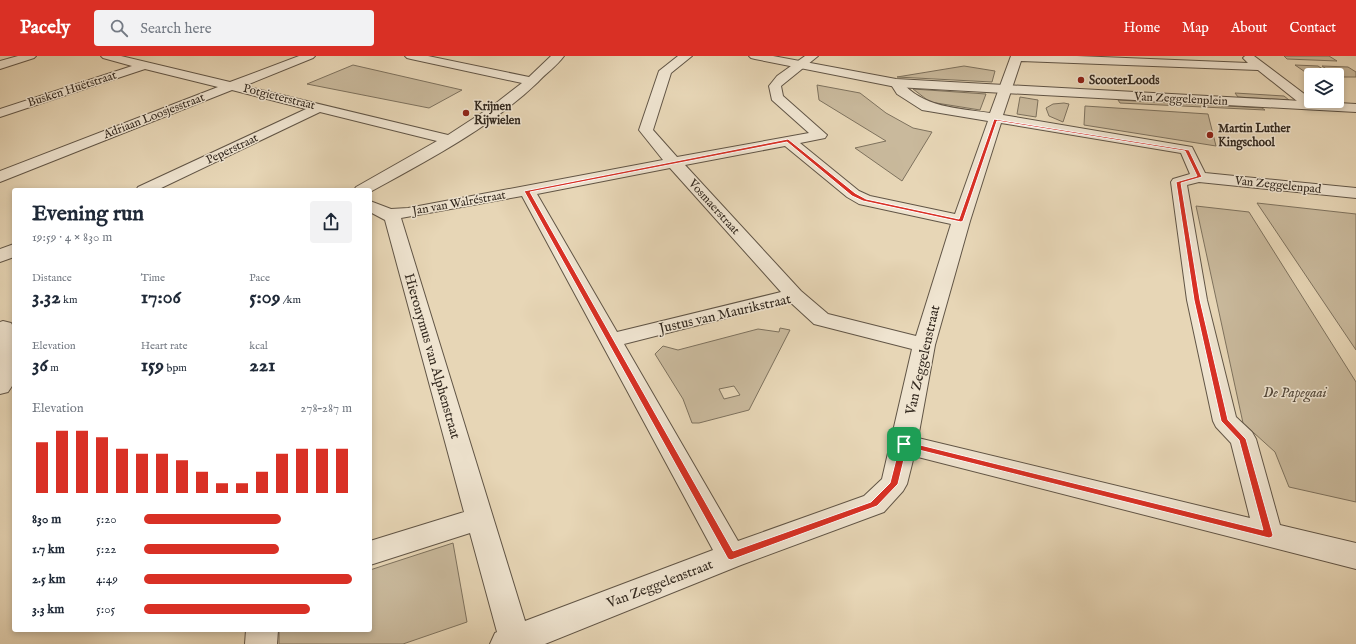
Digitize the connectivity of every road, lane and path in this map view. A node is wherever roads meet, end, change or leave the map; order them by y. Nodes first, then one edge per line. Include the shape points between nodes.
1 (30, 56) edge
2 (108, 56) edge
3 (309, 56) edge
4 (412, 56) edge
5 (558, 56) edge
6 (686, 56) edge
7 (755, 56) edge
8 (1246, 56) edge
9 (1016, 57) edge
10 (807, 60) edge
11 (0, 65) edge
12 (145, 65) junction
13 (1261, 67) junction
14 (532, 81) junction
15 (896, 83) junction
16 (232, 86) junction
17 (1006, 90) junction
18 (1304, 100) edge
19 (1304, 106) edge
20 (320, 107) junction
21 (1344, 107) edge
22 (1356, 108) edge
23 (0, 113) edge
24 (995, 119) junction
25 (450, 140) junction
26 (788, 141) junction
27 (674, 163) junction
28 (0, 177) edge
29 (1199, 177) junction
30 (148, 188) edge
31 (366, 188) edge
32 (527, 191) junction
33 (1356, 193) edge
34 (379, 210) edge
35 (961, 221) junction
36 (12, 251) edge
37 (0, 256) edge
38 (794, 295) junction
39 (4, 326) edge
40 (611, 340) junction
41 (924, 345) junction
42 (0, 386) edge
43 (904, 444) junction
44 (479, 519) junction
45 (1269, 535) junction
46 (372, 552) edge
47 (731, 556) junction
48 (1356, 556) edge
49 (262, 632) edge
50 (511, 642) edge
51 (261, 644) edge

1 - 11 street
2 - 12 street, Potgieterstraat
3 - 16 street, Adriaan Loosjesstraat
4 - 14 street
5 - 14 street
6 - 27 street, Vosmaerstraat via 665,71 646,130
7 - 10 street, Van Zeggelenplein
8 - 13 street
9 - 13 street
9 - 17 street
10 - 15 street, Van Zeggelenplein
10 - 26 street, Jan van Walréstraat via 775,86 777,97 820,135
12 - 16 street, Potgieterstraat
12 - 23 street, Busken Huëtstraat
13 - 18 street
14 - 25 street via 496,110
15 - 17 street, Van Zeggelenplein
15 - 24 street via 902,92 927,107
16 - 20 street, Potgieterstraat
16 - 28 street, Adriaan Loosjesstraat
17 - 19 street, Van Zeggelenplein
17 - 24 street
20 - 25 street, Potgieterstraat
20 - 30 street, Peperstraat
21 - 22 street, Van Zeggelenplein
24 - 29 street via 1187,150
24 - 35 street, Van Zeggelenstraat
25 - 31 street
26 - 27 street, Jan van Walréstraat
26 - 35 street via 853,194 865,200
27 - 32 street, Jan van Walréstraat
27 - 38 street, Vosmaerstraat
29 - 33 street, Van Zeggelenpad
29 - 45 street, Van Zeggelenpad via 1179,182 1197,300 1225,421 1243,439
32 - 34 street, Jan van Walréstraat via 408,213
32 - 40 street
34 - 44 street, Hieronymus van Alphenstraat via 393,219
35 - 41 street, Van Zeggelenstraat
36 - 37 street
38 - 40 street, Justus van Maurikstraat
38 - 41 street, Justus van Maurikstraat via 821,319
39 - 42 street
40 - 47 street
41 - 43 street, Van Zeggelenstraat
43 - 45 street
43 - 47 street, Van Zeggelenstraat via 894,484 874,504
44 - 46 street
44 - 50 street, Van Zeggelenstraat
45 - 48 street
47 - 50 street, Van Zeggelenstraat
49 - 51 street

